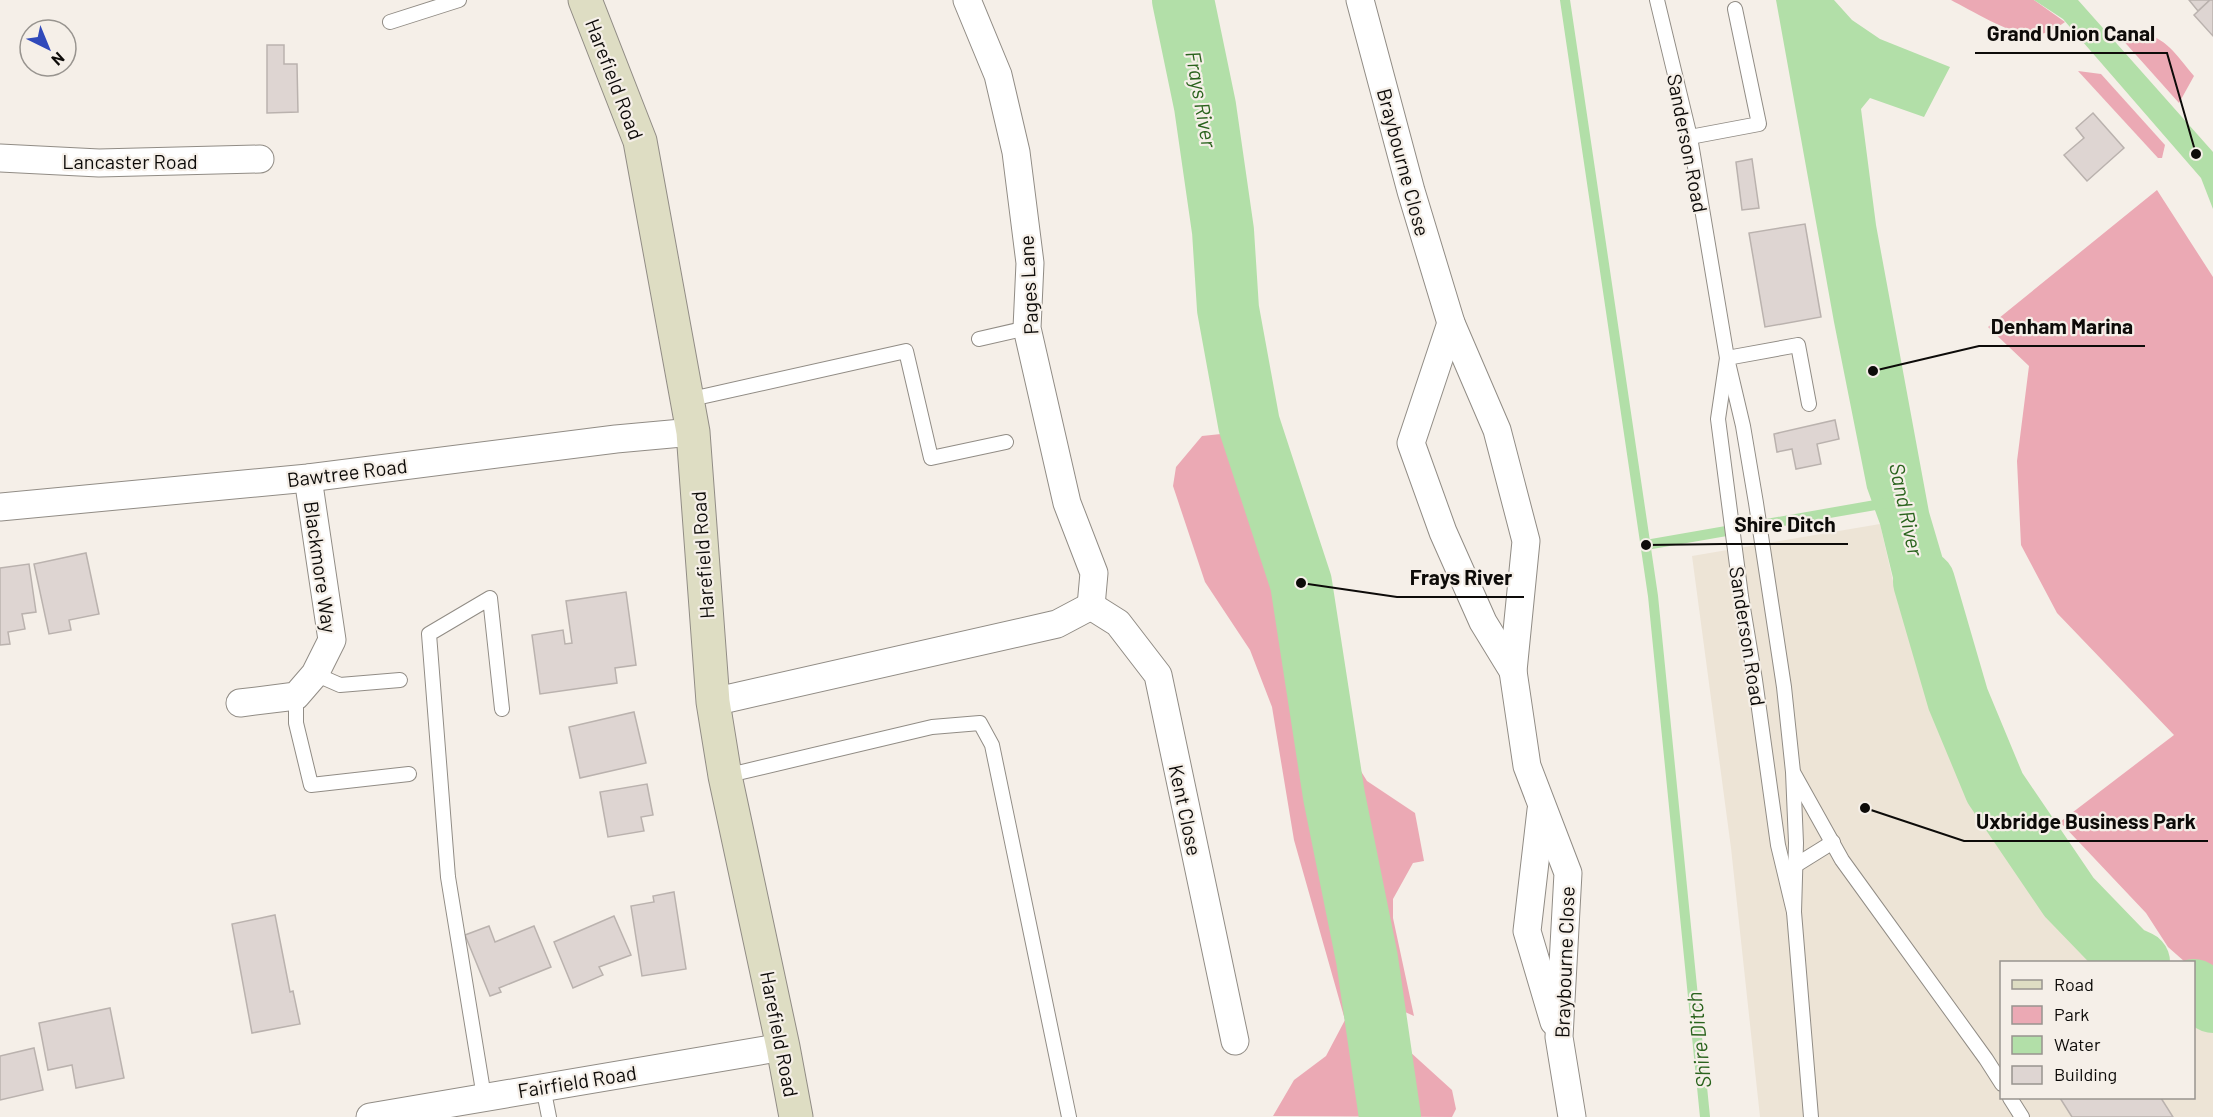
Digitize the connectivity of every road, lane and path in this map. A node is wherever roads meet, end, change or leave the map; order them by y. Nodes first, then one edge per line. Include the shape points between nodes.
1 (459, 0) edge
2 (585, 0) edge
3 (967, 0) edge
4 (1360, 0) edge
5 (1657, 0) edge
6 (1735, 9) dead end
7 (390, 22) dead end
8 (1690, 137) junction
9 (0, 158) edge
10 (260, 159) dead end
11 (1451, 323) junction
12 (1027, 328) junction
13 (979, 339) dead end
14 (1727, 358) junction
15 (687, 400) junction
16 (1809, 404) dead end
17 (693, 432) junction
18 (1006, 441) dead end
19 (308, 478) junction
20 (0, 507) edge
21 (1092, 606) junction
22 (1513, 671) junction
23 (315, 674) junction
24 (400, 680) dead end
25 (296, 696) junction
26 (713, 702) junction
27 (240, 703) dead end
28 (502, 709) dead end
29 (1793, 772) junction
30 (409, 774) dead end
31 (725, 776) junction
32 (1542, 805) junction
33 (1833, 842) junction
34 (1796, 865) junction
35 (1794, 912) junction
36 (1559, 1037) junction
37 (1235, 1041) dead end
38 (783, 1047) junction
39 (2000, 1082) edge
40 (543, 1087) junction
41 (484, 1097) junction
42 (2011, 1099) edge
43 (370, 1117) edge
44 (549, 1117) edge
45 (796, 1117) edge
46 (1069, 1117) edge
47 (1572, 1117) edge
48 (1811, 1117) edge
49 (2022, 1117) edge

1 - 7 lane
2 - 15 main road, Harefield Road via 640,141
3 - 12 street, Pages Lane via 998,75 1016,152 1030,263
4 - 11 street, Braybourne Close
5 - 8 lane, Sanderson Road
6 - 8 lane via 1759,124
8 - 14 lane, Sanderson Road
9 - 10 street, Lancaster Road via 99,163
11 - 22 street, Braybourne Close via 1497,430 1526,541
11 - 22 street, Braybourne Close via 1411,443 1443,532 1483,622
12 - 13 lane
12 - 21 street, Pages Lane via 1067,503 1094,573
14 - 16 lane via 1798,345
14 - 29 lane, Sanderson Road via 1756,503
14 - 35 lane, Sanderson Road via 1718,419 1778,845
15 - 17 main road, Harefield Road
15 - 18 lane via 906,351 931,458
17 - 19 street, Bawtree Road
17 - 26 main road, Harefield Road
19 - 20 street, Bawtree Road
19 - 23 street, Blackmore Way via 333,640
21 - 26 street via 1057,624
21 - 37 street, Kent Close via 1118,623 1158,675
22 - 32 street, Braybourne Close via 1527,766
23 - 24 lane via 340,685
23 - 25 street, Blackmore Way
25 - 27 street
25 - 30 lane via 296,723 311,785
26 - 31 main road, Harefield Road
28 - 41 lane via 490,598 429,634 448,877
29 - 33 lane
29 - 34 lane, Sanderson Road
31 - 38 main road, Harefield Road
31 - 46 lane via 932,728 980,723 992,745
32 - 36 street, Braybourne Close via 1568,873
32 - 36 street via 1527,931
33 - 34 lane
33 - 39 lane
34 - 35 lane, Sanderson Road
35 - 48 lane, Sanderson Road
36 - 47 street, Braybourne Close
38 - 40 street, Fairfield Road
38 - 45 main road, Harefield Road
40 - 41 street, Fairfield Road
40 - 44 lane
41 - 43 street, Fairfield Road
42 - 49 lane

